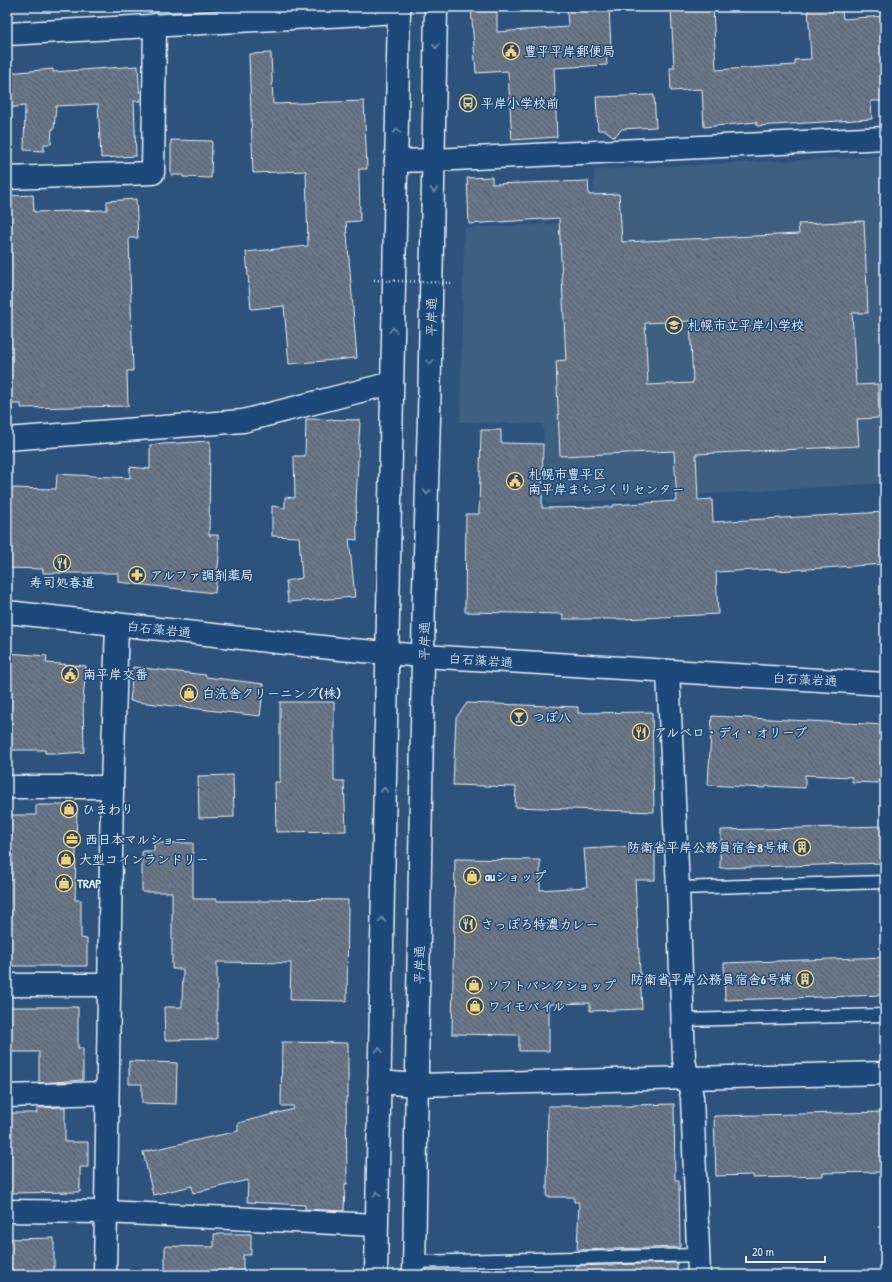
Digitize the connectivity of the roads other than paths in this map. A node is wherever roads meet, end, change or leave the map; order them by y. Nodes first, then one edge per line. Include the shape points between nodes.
1 (436, 7) edge
2 (399, 10) edge
3 (155, 25) junction
4 (7, 34) edge
5 (885, 138) edge
6 (434, 160) junction
7 (396, 161) junction
8 (7, 178) edge
9 (392, 384) junction
10 (7, 439) edge
11 (7, 612) edge
12 (116, 624) junction
13 (387, 653) junction
14 (423, 656) junction
15 (668, 671) junction
16 (885, 684) edge
17 (7, 787) edge
18 (112, 787) junction
19 (885, 882) edge
20 (678, 888) junction
21 (7, 985) edge
22 (109, 985) junction
23 (885, 1015) edge
24 (682, 1020) junction
25 (885, 1074) edge
26 (688, 1078) junction
27 (379, 1082) junction
28 (416, 1085) junction
29 (107, 1093) junction
30 (7, 1096) edge
31 (7, 1211) edge
32 (106, 1212) junction
33 (376, 1226) junction
34 (699, 1265) edge
35 (414, 1269) edge
36 (105, 1275) edge
37 (376, 1275) edge

1 -> 6 main road, 平岸通
2 - 3 main road
7 -> 2 main road
3 - 4 main road
3 - 8 main road via 153,173
5 - 6 main road
6 - 7 main road
6 -> 14 main road, 平岸通
9 -> 7 main road
9 - 10 main road via 242,421
9 - 13 main road
11 - 12 main road, 白石藻岩通
12 - 13 main road, 白石藻岩通
12 - 18 main road
13 - 14 main road, 白石藻岩通
27 -> 13 main road
14 - 15 main road, 白石藻岩通
14 - 28 main road, 平岸通
15 - 16 main road, 白石藻岩通
15 - 20 main road
17 - 18 main road
18 - 22 main road
19 - 20 lane
20 - 24 main road
21 - 22 main road
22 - 29 main road
23 - 24 lane
24 - 26 main road via 684,1060
25 - 26 main road
26 - 28 main road
26 - 34 main road via 692,1097
27 - 28 main road
33 -> 27 main road
28 - 35 main road, 平岸通
29 - 30 main road
29 - 32 main road
31 - 32 main road
32 - 33 main road
32 - 36 main road
33 - 37 main road
34 - 35 lane

